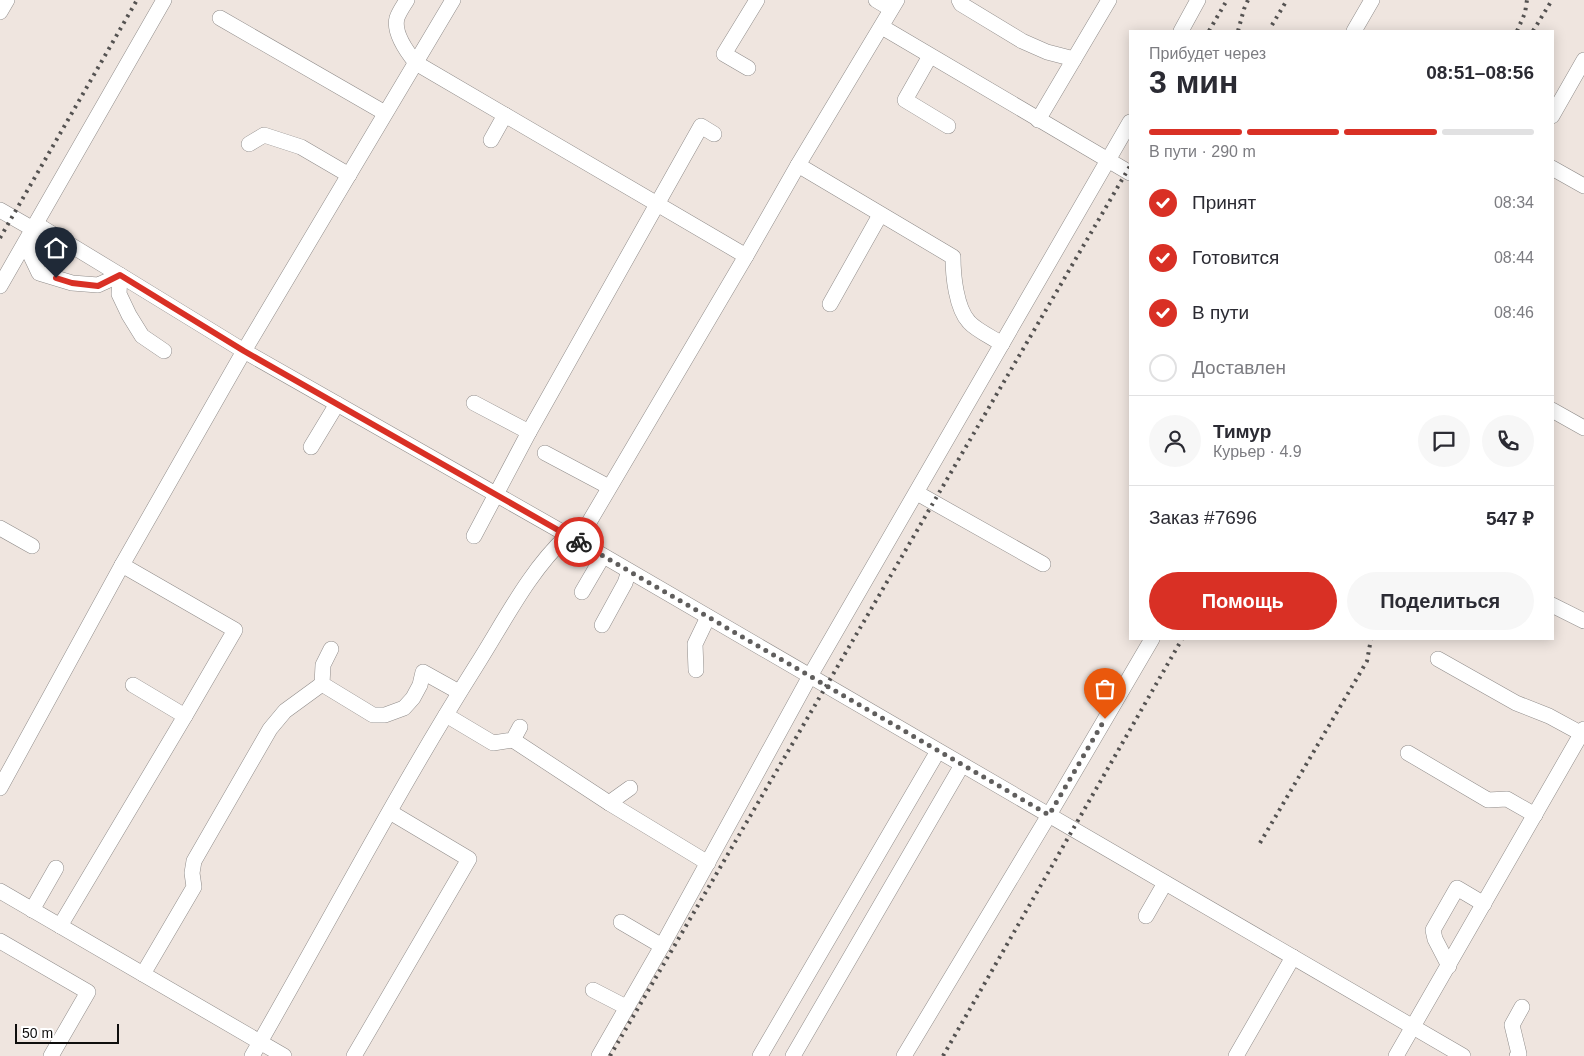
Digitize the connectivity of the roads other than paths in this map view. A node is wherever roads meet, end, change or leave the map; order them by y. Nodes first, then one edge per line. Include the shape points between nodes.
1 (7, 0) edge
2 (164, 0) edge
3 (407, 0) edge
4 (453, 0) edge
5 (757, 0) edge
6 (876, 0) edge
7 (959, 0) edge
8 (1109, 0) edge
9 (1198, 0) edge
10 (1372, 0) edge
11 (894, 5) edge
12 (0, 12) edge
13 (220, 18) dead end
14 (882, 27) junction
15 (1182, 30) edge
16 (1355, 30) edge
17 (930, 56) junction
18 (1074, 59) junction
19 (1584, 60) edge
20 (416, 63) junction
21 (748, 68) dead end
22 (1554, 112) edge
23 (385, 113) junction
24 (505, 116) junction
25 (1038, 120) junction
26 (1129, 124) edge
27 (948, 126) dead end
28 (714, 134) dead end
29 (491, 140) dead end
30 (250, 144) dead end
31 (1109, 161) junction
32 (798, 165) junction
33 (1554, 169) edge
34 (1129, 172) edge
35 (349, 175) junction
36 (1584, 186) edge
37 (656, 204) junction
38 (0, 210) edge
39 (880, 214) junction
40 (34, 226) junction
41 (746, 256) junction
42 (120, 275) junction
43 (0, 286) edge
44 (830, 304) dead end
45 (1002, 344) junction
46 (164, 351) dead end
47 (244, 351) junction
48 (474, 403) dead end
49 (337, 404) junction
50 (1554, 411) edge
51 (1584, 428) edge
52 (529, 432) junction
53 (311, 447) dead end
54 (545, 453) dead end
55 (609, 487) junction
56 (917, 493) junction
57 (496, 495) junction
58 (0, 528) edge
59 (474, 536) dead end
60 (573, 538) junction
61 (32, 546) dead end
62 (603, 556) junction
63 (1042, 564) dead end
64 (122, 565) junction
65 (629, 571) junction
66 (582, 592) dead end
67 (1554, 606) edge
68 (708, 617) junction
69 (1584, 621) edge
70 (602, 626) dead end
71 (1151, 640) edge
72 (331, 649) dead end
73 (1438, 659) dead end
74 (696, 670) dead end
75 (810, 676) junction
76 (322, 684) junction
77 (133, 685) dead end
78 (460, 692) junction
79 (446, 714) junction
80 (185, 716) junction
81 (1583, 733) edge
82 (938, 751) junction
83 (1408, 753) dead end
84 (962, 765) junction
85 (0, 788) edge
86 (630, 788) dead end
87 (609, 803) junction
88 (390, 812) junction
89 (1049, 815) junction
90 (1535, 815) junction
91 (708, 862) junction
92 (56, 868) dead end
93 (1165, 883) junction
94 (0, 891) edge
95 (1484, 904) junction
96 (32, 910) junction
97 (1146, 916) dead end
98 (621, 922) dead end
99 (60, 926) junction
100 (0, 941) edge
101 (662, 946) junction
102 (1293, 957) junction
103 (1449, 966) junction
104 (143, 974) junction
105 (594, 990) dead end
106 (626, 1007) junction
107 (1522, 1007) dead end
108 (1414, 1027) junction
109 (260, 1042) junction
110 (51, 1056) edge
111 (252, 1056) edge
112 (284, 1056) edge
113 (354, 1056) edge
114 (599, 1056) edge
115 (760, 1056) edge
116 (793, 1056) edge
117 (904, 1056) edge
118 (1236, 1056) edge
119 (1396, 1056) edge
120 (1463, 1056) edge
121 (1517, 1056) edge

1 - 12 lane
2 - 40 lane
3 - 20 lane via 397,18 397,28 406,50
4 - 20 lane
5 - 21 lane via 724,54
6 - 11 lane
7 - 18 lane via 1022,41
8 - 18 lane
9 - 15 lane
10 - 16 lane
11 - 14 lane
13 - 23 lane
14 - 17 lane
14 - 32 lane
17 - 25 lane
17 - 27 lane via 905,100
18 - 25 lane
19 - 22 lane
20 - 23 lane
20 - 24 lane
23 - 35 lane
24 - 29 lane
24 - 37 lane
25 - 31 lane
26 - 31 lane
28 - 37 lane via 701,126
30 - 35 lane via 264,136 301,148
31 - 34 lane
31 - 45 lane
32 - 39 lane
32 - 41 lane
33 - 36 lane
35 - 47 lane
37 - 41 lane
37 - 52 lane
38 - 40 lane
39 - 44 lane
39 - 45 lane via 953,257 957,294 968,322
40 - 42 lane
40 - 42 lane via 30,254 39,272 72,283 98,286
40 - 43 lane
41 - 55 lane
42 - 46 lane via 120,294 129,315 142,336
42 - 47 lane
45 - 56 lane
47 - 49 lane
47 - 64 lane
48 - 52 lane
49 - 53 lane
49 - 57 lane
50 - 51 lane
52 - 57 lane
54 - 55 lane
55 - 60 lane
56 - 63 lane
56 - 75 lane
57 - 59 lane
57 - 60 lane
58 - 61 lane
60 - 62 lane
60 - 78 lane via 552,550 534,574
62 - 65 lane
62 - 66 lane
64 - 80 lane via 235,630
64 - 85 lane
65 - 68 lane
65 - 70 lane
67 - 69 lane
68 - 74 lane via 695,644
68 - 75 lane
71 - 89 lane
72 - 76 lane via 323,666
73 - 81 lane via 1516,703
75 - 82 lane
75 - 91 lane
76 - 78 lane via 374,715 404,708 420,685 423,672
76 - 104 lane via 285,711 270,729 194,861 194,887
77 - 80 lane
78 - 79 lane
79 - 87 lane via 493,743 517,733
79 - 88 lane
80 - 99 lane
81 - 90 lane
82 - 84 lane
82 - 115 lane
83 - 90 lane via 1488,800 1506,799
84 - 89 lane
84 - 116 lane
86 - 87 lane
87 - 91 lane
88 - 109 lane
88 - 113 lane via 469,859
89 - 93 lane
89 - 117 lane
90 - 95 lane
91 - 101 lane
92 - 96 lane
93 - 97 lane
93 - 102 lane
94 - 96 lane
95 - 103 lane
95 - 103 lane via 1457,888 1433,930
96 - 99 lane
98 - 101 lane
99 - 104 lane
100 - 110 lane via 88,992
101 - 106 lane
102 - 108 lane
102 - 118 lane
103 - 108 lane
104 - 109 lane
105 - 106 lane
106 - 114 lane
107 - 121 lane via 1512,1025
108 - 119 lane
108 - 120 lane
109 - 111 lane
109 - 112 lane

